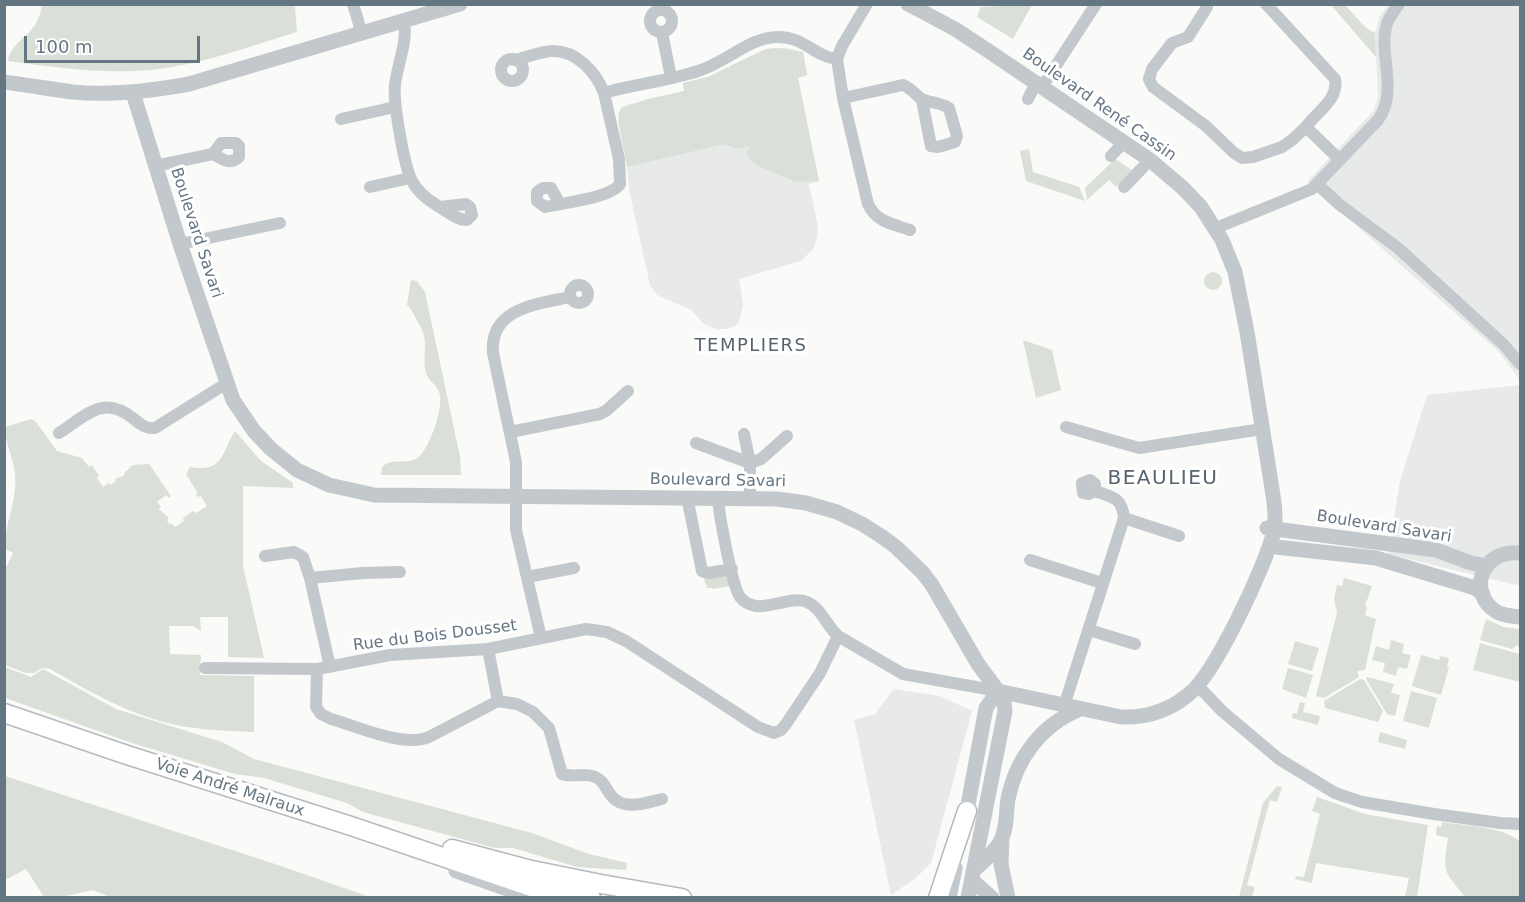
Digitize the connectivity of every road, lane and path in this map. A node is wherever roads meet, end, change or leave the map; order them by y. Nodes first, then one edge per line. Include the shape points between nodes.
1 (354, 4) edge
2 (460, 4) edge
3 (867, 4) edge
4 (908, 4) edge
5 (1096, 4) edge
6 (1266, 4) edge
7 (1399, 4) edge
8 (1207, 5) edge
9 (404, 22) junction
10 (662, 33) dead end
11 (362, 34) junction
12 (837, 59) junction
13 (515, 60) dead end
14 (671, 77) junction
15 (4, 82) edge
16 (1039, 85) junction
17 (133, 93) junction
18 (604, 93) junction
19 (843, 98) junction
20 (1028, 99) dead end
21 (922, 100) dead end
22 (395, 107) junction
23 (340, 119) dead end
24 (1306, 127) junction
25 (1124, 142) junction
26 (213, 154) dead end
27 (1111, 156) dead end
28 (1150, 160) junction
29 (1340, 160) junction
30 (155, 166) junction
31 (410, 178) junction
32 (1317, 184) junction
33 (1124, 187) dead end
34 (370, 188) dead end
35 (560, 204) dead end
36 (440, 207) dead end
37 (280, 223) dead end
38 (1216, 228) junction
39 (910, 230) dead end
40 (180, 244) junction
41 (570, 297) dead end
42 (1521, 364) edge
43 (227, 383) junction
44 (628, 391) dead end
45 (1066, 427) dead end
46 (1262, 429) junction
47 (510, 432) junction
48 (59, 433) dead end
49 (744, 434) dead end
50 (787, 436) dead end
51 (696, 443) dead end
52 (750, 463) junction
53 (1095, 491) dead end
54 (516, 497) junction
55 (687, 497) junction
56 (718, 498) junction
57 (750, 499) junction
58 (1124, 518) junction
59 (1179, 536) dead end
60 (1271, 537) junction
61 (1521, 554) edge
62 (265, 556) dead end
63 (1030, 560) dead end
64 (1487, 566) junction
65 (573, 568) dead end
66 (732, 569) junction
67 (400, 572) dead end
68 (527, 577) junction
69 (310, 578) junction
70 (1102, 583) junction
71 (1483, 594) junction
72 (1521, 617) edge
73 (1089, 630) junction
74 (838, 636) junction
75 (541, 638) junction
76 (1135, 644) dead end
77 (488, 649) junction
78 (205, 668) dead end
79 (323, 668) junction
80 (1198, 687) junction
81 (998, 691) junction
82 (498, 701) junction
83 (1064, 706) junction
84 (1080, 709) junction
85 (4, 713) edge
86 (662, 798) dead end
87 (967, 811) junction
88 (1521, 824) edge
89 (351, 826) junction
90 (1002, 838) junction
91 (457, 861) junction
92 (973, 875) junction
93 (533, 897) edge
94 (564, 897) edge
95 (591, 897) edge
96 (682, 897) edge
97 (938, 897) edge
98 (949, 897) edge
99 (968, 897) edge
100 (992, 897) edge
101 (1008, 897) edge

1 - 11 street
2 - 9 street
3 - 12 street
4 - 16 street, Boulevard René Cassin via 955,29
5 - 16 street
6 - 24 street via 1335,79 1333,97
7 - 29 street via 1387,26 1385,108
8 - 24 street via 1188,37 1172,43 1152,69 1149,79 1153,87 1242,158 1287,144
9 - 11 street
9 - 22 street via 406,32
10 - 14 street
11 - 17 street via 189,84
12 - 14 street via 796,40 775,38 750,44 700,70
12 - 19 street
13 - 18 street via 551,51 565,53 588,68
14 - 18 street
15 - 17 street via 75,92
16 - 20 street
16 - 25 street, Boulevard René Cassin
17 - 30 street, Boulevard Savari
18 - 35 street via 619,159 620,184 611,192
19 - 21 street via 900,85
19 - 39 street via 871,210 880,220
22 - 23 street
22 - 31 street
24 - 29 street
25 - 27 street
25 - 28 street, Boulevard René Cassin
26 - 30 street
28 - 33 street
28 - 38 street, Boulevard René Cassin via 1183,188
29 - 32 street
30 - 40 street, Boulevard Savari
31 - 34 street
31 - 36 street via 421,193
32 - 38 street
32 - 42 street via 1413,261
37 - 40 street
38 - 46 street, Boulevard René Cassin via 1234,272
40 - 43 street, Boulevard Savari
41 - 47 street via 514,311 495,334 493,353
43 - 48 street via 154,428 142,426 119,408 107,406
43 - 54 street, Boulevard Savari via 243,416 265,443 284,461 315,480 374,495
44 - 47 street via 600,414
45 - 46 street via 1140,448
46 - 60 street, Boulevard René Cassin via 1275,515
47 - 54 street via 516,462
49 - 52 street
50 - 52 street via 761,459
51 - 52 street
52 - 57 street
53 - 58 street via 1120,502
54 - 55 street, Boulevard Savari
54 - 68 street via 516,530
55 - 56 street, Boulevard Savari
55 - 66 street via 702,571
56 - 57 street, Boulevard Savari
56 - 66 street
57 - 81 street, Boulevard Savari via 791,501 823,508 862,524 896,547 932,585
58 - 59 street
58 - 70 street
60 - 64 street, Boulevard Savari via 1436,550
60 - 71 street via 1376,558 1475,588
60 - 80 street via 1251,602
61 - 64 street via 1494,557
62 - 69 street via 294,552 301,555
63 - 70 street
64 - 71 street via 1482,575
65 - 68 street
66 - 74 street via 738,594 746,603 759,606 805,602 817,609
67 - 69 street
68 - 75 street
69 - 79 street
70 - 73 street
71 - 72 street via 1498,612
73 - 76 street
73 - 83 street
74 - 75 street, Rue du Bois Dousset via 820,673 786,724 774,733 758,727 613,634 586,629
74 - 81 street via 903,674
75 - 77 street, Rue du Bois Dousset
77 - 79 street, Rue du Bois Dousset via 390,655
77 - 82 street
78 - 79 street, Rue du Bois Dousset
79 - 82 street via 316,708 321,714 405,740 429,737
80 - 84 street via 1170,708 1146,716 1121,717
80 - 88 street via 1279,759 1335,793 1362,802
81 - 83 street
81 - 87 street via 986,708
81 - 92 street via 1005,711
82 - 86 street via 522,706 543,720 551,732 562,774 597,777 612,797 625,805
83 - 84 street
84 - 90 street via 1048,728 1025,756 1014,777
85 - 89 main road, Voie André Malraux
87 - 97 main road
87 - 98 street
89 - 91 main road, Voie André Malraux
89 - 93 street via 454,870
89 - 96 main road via 527,869
90 - 92 street
90 - 101 street via 1001,864
91 - 94 main road, Voie André Malraux
91 - 95 main road, Voie André Malraux
92 - 99 street
92 - 100 street

